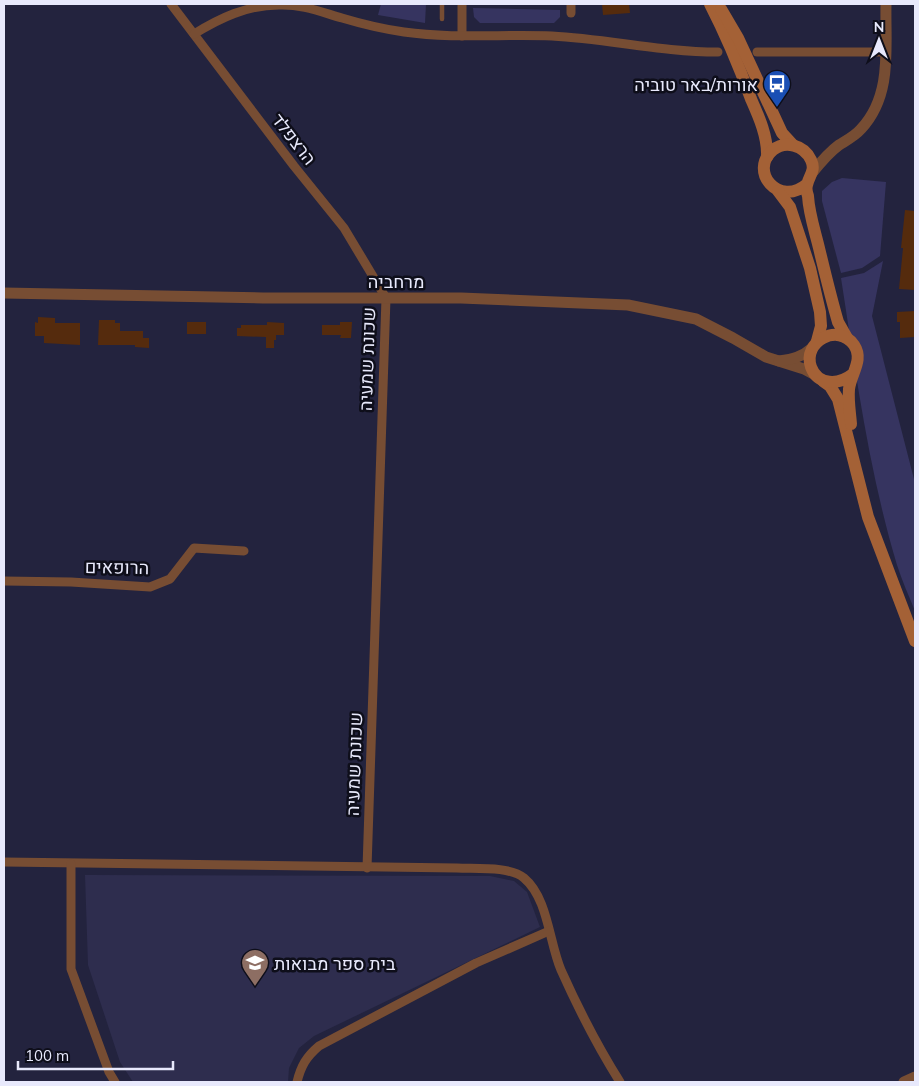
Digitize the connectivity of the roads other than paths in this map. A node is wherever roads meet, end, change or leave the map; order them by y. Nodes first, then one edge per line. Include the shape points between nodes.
1 (171, 4) edge
2 (442, 4) edge
3 (462, 4) edge
4 (710, 4) edge
5 (718, 4) edge
6 (886, 4) edge
7 (262, 5) edge
8 (442, 19) dead end
9 (194, 34) junction
10 (462, 36) junction
11 (718, 52) dead end
12 (757, 52) dead end
13 (885, 52) junction
14 (839, 146) junction
15 (799, 148) junction
16 (767, 158) junction
17 (809, 179) junction
18 (778, 191) junction
19 (4, 293) edge
20 (386, 298) junction
21 (847, 338) junction
22 (815, 344) junction
23 (775, 361) junction
24 (853, 374) junction
25 (820, 378) junction
26 (855, 464) junction
27 (244, 551) dead end
28 (4, 582) edge
29 (915, 641) edge
30 (4, 862) edge
31 (71, 864) junction
32 (367, 868) junction
33 (549, 931) junction
34 (915, 1077) edge
35 (115, 1082) edge
36 (297, 1082) edge
37 (620, 1082) edge
38 (904, 1082) edge

1 - 9 street, הרצפלד
2 - 8 lane
3 - 10 street
4 - 16 main road via 730,43 761,124
5 - 15 main road via 738,38 782,133
6 - 13 street
7 - 9 street via 224,17
7 - 10 street via 292,5 375,27 423,35
9 - 20 street, הרצפלד via 344,228
10 - 11 street via 551,36 657,49
12 - 13 street
13 - 14 street via 884,84 877,107 860,130
14 - 15 street via 814,153
14 - 17 street via 827,155
15 - 16 main road via 778,147
15 - 17 main road via 811,161
16 - 18 main road via 764,173
17 - 18 main road via 801,190
17 - 21 main road via 812,222 841,330
18 - 22 main road via 790,207 810,268 821,326
19 - 20 street, מרחביה
20 - 23 street, מרחביה via 628,305 696,319
20 - 32 street, שכונת שמעיה
21 - 22 main road via 831,335
21 - 24 main road via 857,351 857,367
22 - 23 street via 797,358
22 - 25 main road via 810,363
23 - 25 street, מרחביה
24 - 25 main road via 846,380 831,383
24 - 26 main road via 849,402
25 - 26 main road via 830,386 838,400
26 - 29 main road via 868,518
27 - 28 street, הרופאים via 194,548 170,579 150,587
30 - 31 street
31 - 32 street
31 - 35 street via 71,969
32 - 33 street via 513,872 524,877 533,888
33 - 36 street via 476,963 319,1046 307,1056
33 - 37 street via 560,968
34 - 38 street

